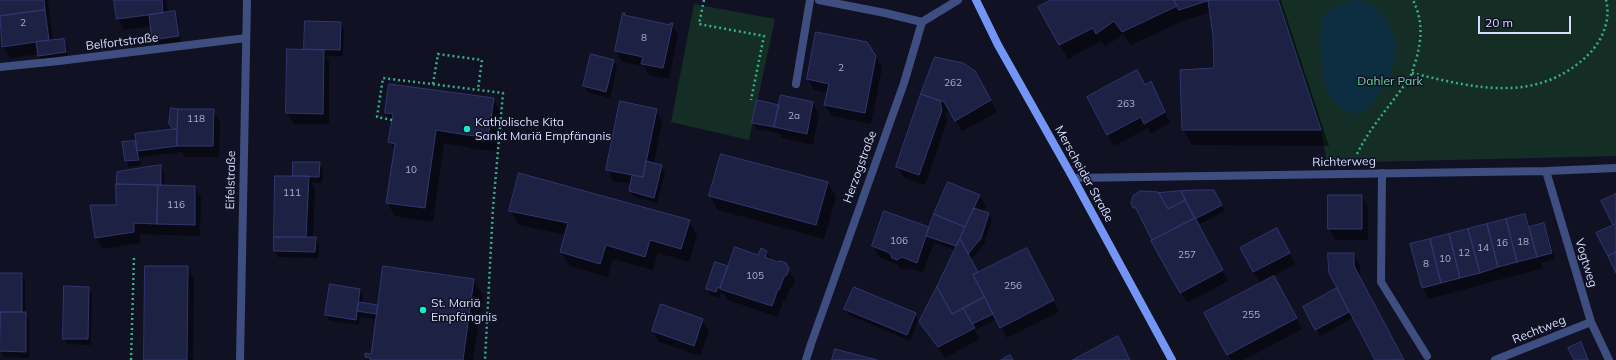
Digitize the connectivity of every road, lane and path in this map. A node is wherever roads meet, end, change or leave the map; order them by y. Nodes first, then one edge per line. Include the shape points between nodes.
1 (247, 0) edge
2 (704, 0) edge
3 (810, 0) edge
4 (819, 0) edge
5 (958, 0) edge
6 (976, 0) edge
7 (1413, 0) edge
8 (1606, 0) edge
9 (922, 22) junction
10 (246, 38) junction
11 (0, 67) edge
12 (1412, 73) junction
13 (433, 84) junction
14 (796, 84) dead end
15 (478, 89) junction
16 (751, 100) dead end
17 (392, 120) dead end
18 (1356, 156) dead end
19 (1616, 168) edge
20 (1546, 171) junction
21 (1382, 173) junction
22 (1073, 178) junction
23 (134, 257) dead end
24 (1591, 322) junction
25 (1427, 356) dead end
26 (131, 360) edge
27 (240, 360) edge
28 (485, 360) edge
29 (806, 360) edge
30 (1172, 360) edge
31 (1495, 360) edge
32 (1609, 360) edge

1 - 10 street, Eifelstraße
2 - 16 path via 699,24 764,36
3 - 14 street
4 - 9 street via 885,12
5 - 9 street
6 - 22 main road, Merscheider Straße via 998,45
7 - 12 path via 1419,13 1421,30
8 - 12 path via 1606,25 1594,48 1557,77 1536,85 1494,89
9 - 29 street, Herzogstraße via 904,83
10 - 11 street, Belfortstraße
10 - 27 street, Eifelstraße
12 - 18 path via 1366,136
13 - 15 path
13 - 15 path via 438,54 482,60
13 - 17 path via 383,78 377,117
15 - 28 path via 503,93 493,208
19 - 20 street, Richterweg
20 - 21 street, Richterweg
20 - 24 street, Vogtweg
21 - 22 street, Richterweg
21 - 25 street via 1381,282
22 - 30 main road, Merscheider Straße
23 - 26 path
24 - 31 street, Rechtweg
24 - 32 street, Vogtweg

